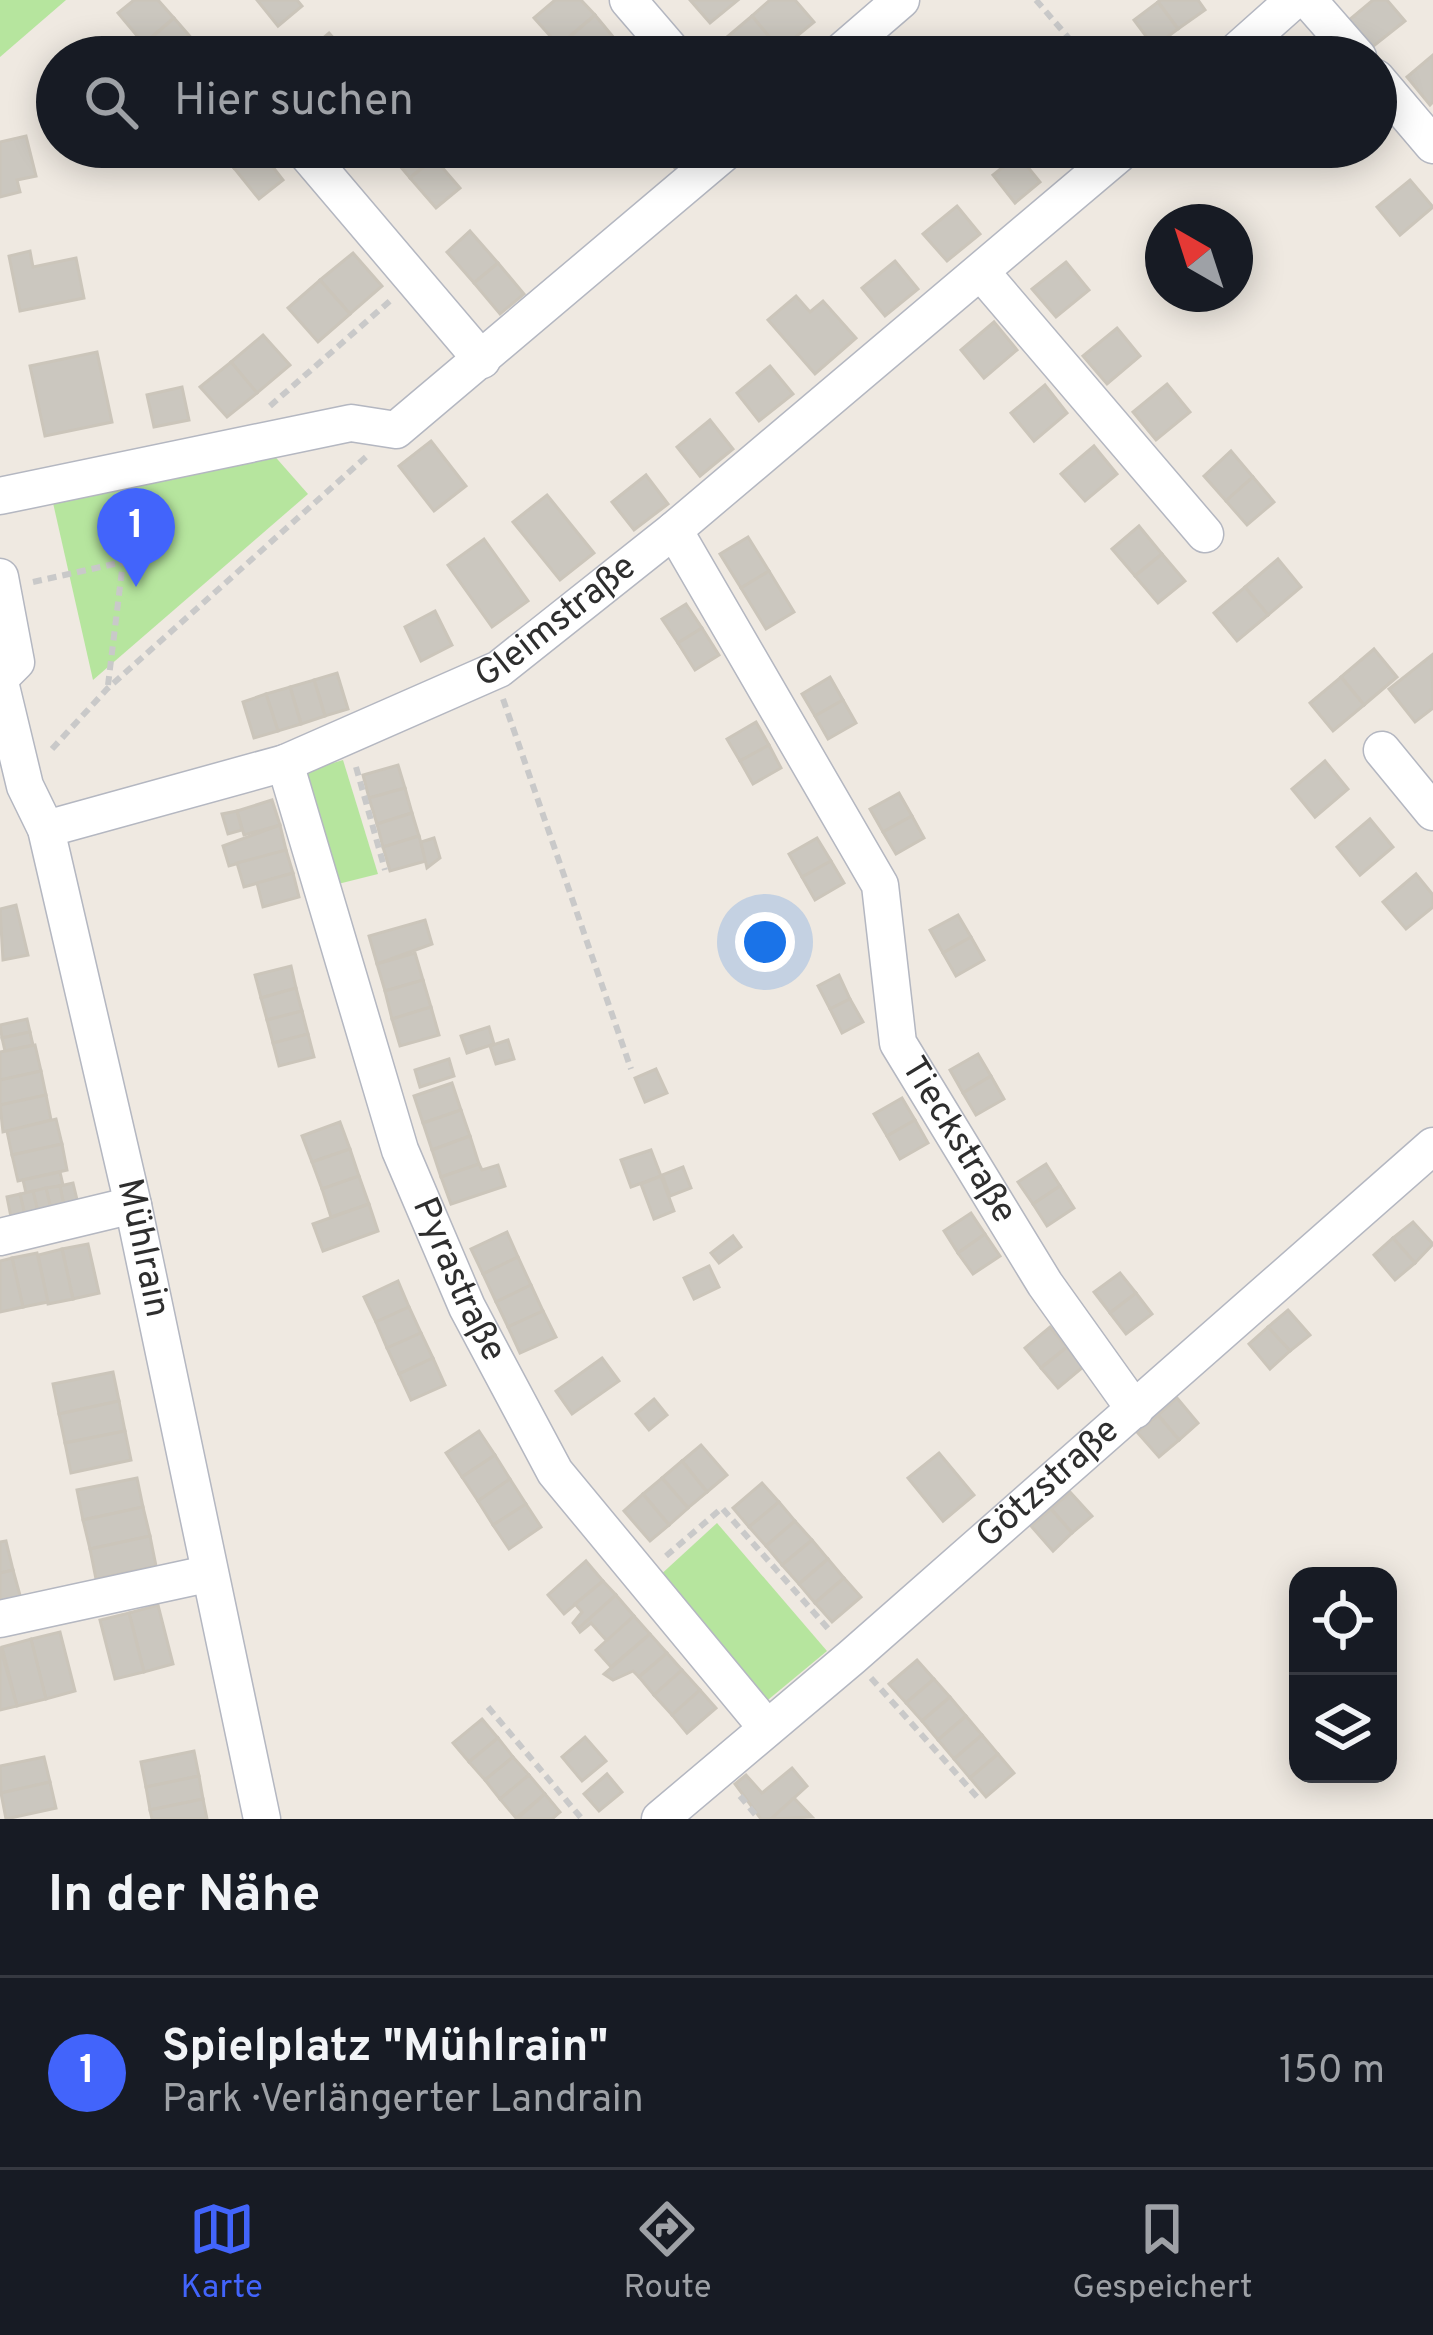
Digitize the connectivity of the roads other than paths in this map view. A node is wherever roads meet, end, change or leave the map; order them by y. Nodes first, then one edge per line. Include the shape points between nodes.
1 (628, 0) edge
2 (902, 0) edge
3 (1294, 0) edge
4 (1308, 0) edge
5 (659, 36) edge
6 (860, 36) edge
7 (1254, 36) edge
8 (1340, 36) edge
9 (1397, 103) edge
10 (1433, 145) edge
11 (319, 168) edge
12 (706, 168) edge
13 (1103, 168) edge
14 (982, 272) junction
15 (482, 360) junction
16 (0, 496) edge
17 (674, 530) junction
18 (1205, 534) dead end
19 (1, 582) edge
20 (0, 680) edge
21 (1382, 750) dead end
22 (285, 763) junction
23 (13, 797) edge
24 (1433, 812) edge
25 (46, 829) junction
26 (1433, 1146) edge
27 (133, 1205) junction
28 (0, 1237) edge
29 (1135, 1410) junction
30 (207, 1574) junction
31 (0, 1619) edge
32 (767, 1728) junction
33 (262, 1819) edge
34 (660, 1819) edge

1 - 5 street
2 - 6 street
3 - 7 street
4 - 8 street
9 - 10 street
11 - 15 street
12 - 15 street
13 - 14 street, Gleimstraße
14 - 17 street, Gleimstraße
14 - 18 street
15 - 16 street via 396,430 351,423
17 - 22 street, Gleimstraße via 494,672
17 - 29 street, Tieckstraße via 880,885 898,1043 1045,1284
19 - 20 street, Mühlrain via 16,662
20 - 23 street, Mühlrain
21 - 24 street
22 - 25 street, Gleimstraße
22 - 32 street, Pyrastraße via 400,1150 466,1307 555,1472
23 - 25 street, Mühlrain
25 - 27 street, Mühlrain
26 - 29 street, Götzstraße
27 - 28 street
27 - 30 street, Mühlrain
29 - 32 street, Götzstraße
30 - 31 street
30 - 33 street, Mühlrain
32 - 34 street, Götzstraße

